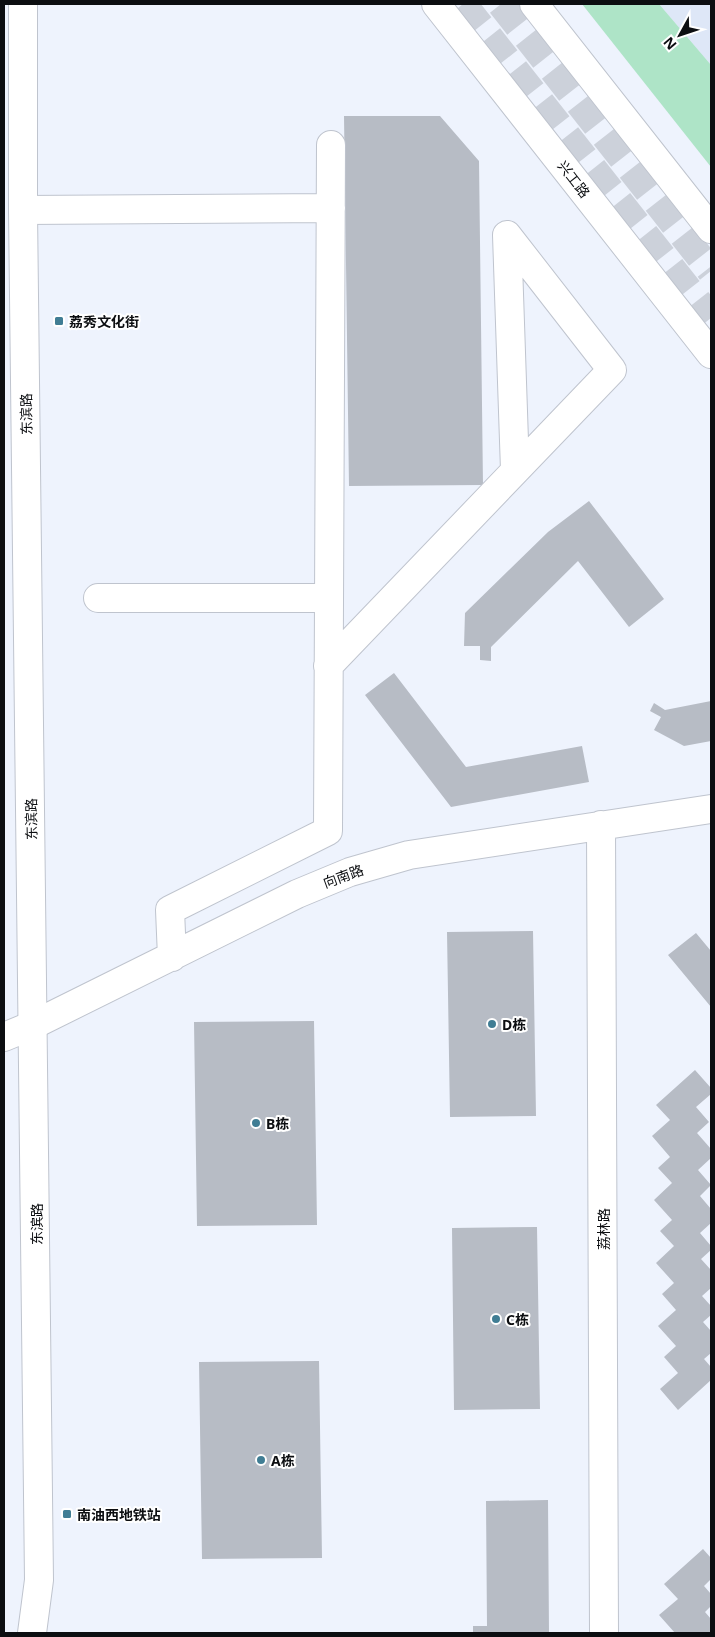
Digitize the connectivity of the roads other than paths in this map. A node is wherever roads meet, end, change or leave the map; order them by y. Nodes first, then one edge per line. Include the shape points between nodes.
1 (24, 4) edge
2 (436, 4) edge
3 (534, 4) edge
4 (331, 145) dead end
5 (331, 208) junction
6 (23, 210) junction
7 (711, 229) edge
8 (711, 354) edge
9 (516, 470) junction
10 (98, 598) dead end
11 (329, 598) junction
12 (328, 666) junction
13 (711, 809) edge
14 (601, 825) junction
15 (172, 957) junction
16 (33, 1025) junction
17 (4, 1037) edge
18 (32, 1633) edge
19 (604, 1633) edge

1 - 6 street, 东滨路
2 - 8 street, 兴工路
3 - 7 street
4 - 5 street
5 - 6 street
5 - 11 street
6 - 16 street, 东滨路
9 - 9 street via 612,370 507,235 510,323
9 - 12 street
10 - 11 street
11 - 12 street
12 - 15 street via 328,830 170,910
13 - 14 street, 向南路
14 - 15 street, 向南路 via 409,855 350,872 297,894
14 - 19 street, 荔林路
15 - 16 street, 向南路
16 - 17 street, 向南路
16 - 18 street, 东滨路 via 39,1580

